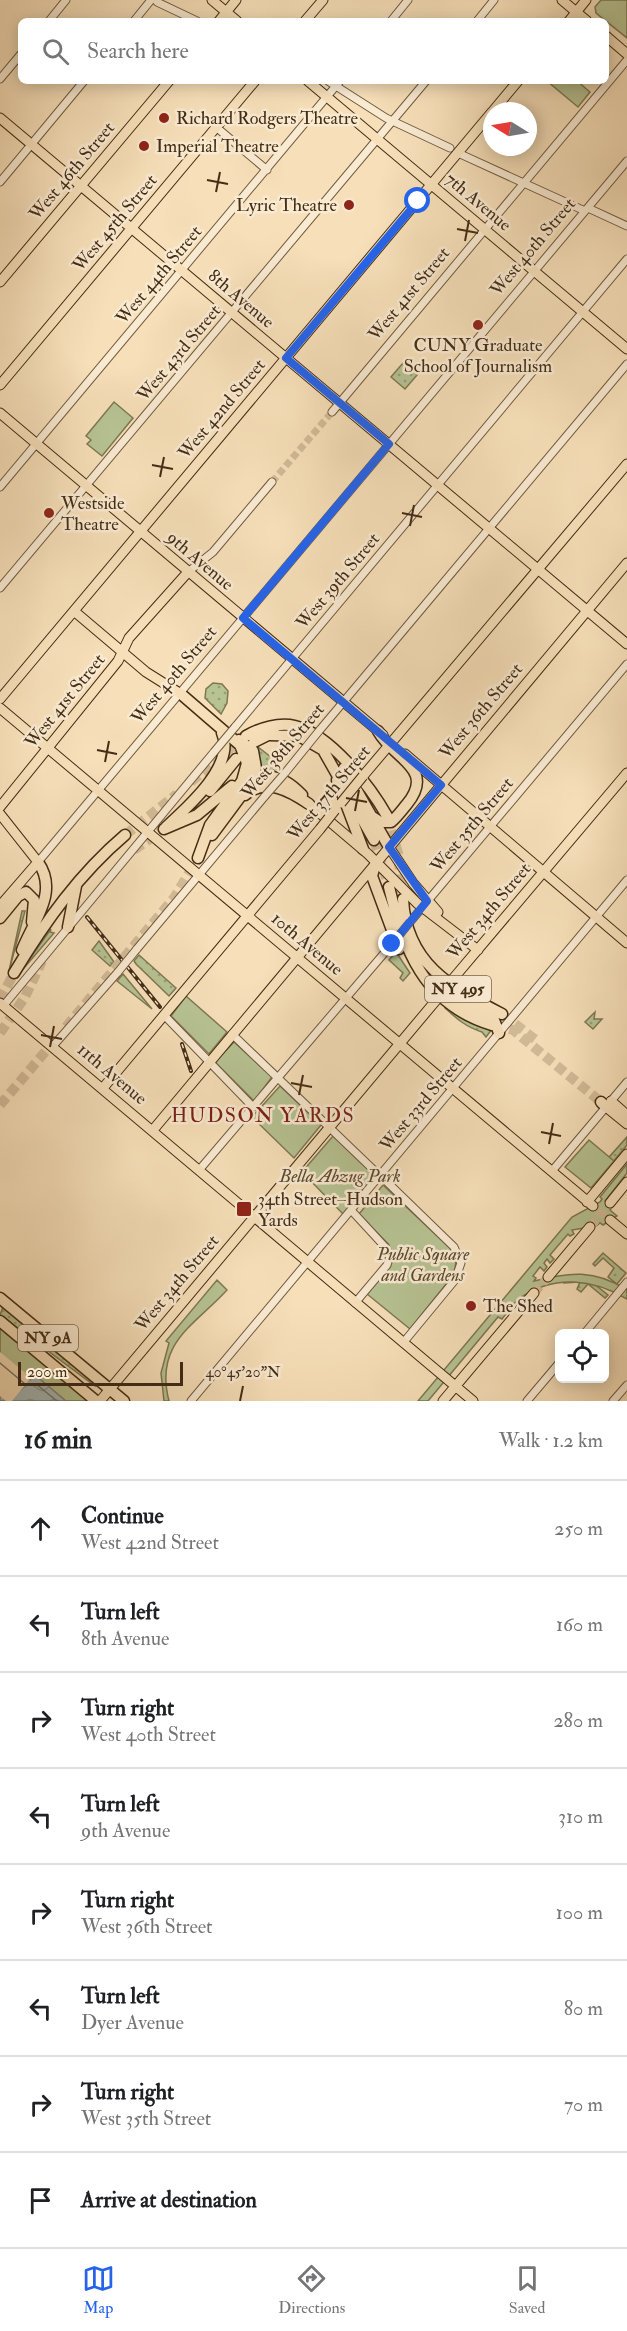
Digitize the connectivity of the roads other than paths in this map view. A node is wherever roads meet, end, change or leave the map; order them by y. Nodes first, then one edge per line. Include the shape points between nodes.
1 (66, 0) edge
2 (212, 0) edge
3 (236, 0) edge
4 (322, 0) edge
5 (408, 0) edge
6 (494, 0) edge
7 (562, 0) edge
8 (586, 0) edge
9 (151, 1) edge
10 (226, 12) junction
11 (576, 12) junction
12 (51, 18) edge
13 (137, 18) edge
14 (190, 18) edge
15 (221, 18) edge
16 (233, 18) edge
17 (307, 18) edge
18 (393, 18) edge
19 (479, 18) edge
20 (571, 18) edge
21 (583, 18) edge
22 (609, 39) edge
23 (627, 54) edge
24 (18, 58) edge
25 (627, 60) edge
26 (0, 79) edge
27 (609, 81) edge
28 (81, 84) edge
29 (166, 84) edge
30 (252, 84) edge
31 (311, 84) edge
32 (338, 84) edge
33 (424, 84) edge
34 (515, 84) edge
35 (607, 84) edge
36 (327, 98) junction
37 (500, 102) edge
38 (0, 118) edge
39 (393, 121) junction
40 (483, 121) edge
41 (216, 127) junction
42 (377, 139) junction
43 (31, 144) junction
44 (454, 150) junction
45 (627, 160) edge
46 (267, 170) junction
47 (0, 182) edge
48 (524, 183) junction
49 (432, 184) junction
50 (81, 186) junction
51 (586, 209) junction
52 (627, 226) edge
53 (132, 228) junction
54 (484, 230) junction
55 (627, 259) edge
56 (182, 270) junction
57 (534, 271) junction
58 (0, 282) edge
59 (232, 312) junction
60 (583, 312) junction
61 (627, 349) edge
62 (286, 358) junction
63 (627, 364) edge
64 (0, 385) edge
65 (340, 403) junction
66 (332, 412) tunnel mouth
67 (0, 413) edge
68 (37, 444) junction
69 (389, 444) junction
70 (627, 464) edge
71 (272, 482) tunnel mouth
72 (87, 486) junction
73 (439, 486) junction
74 (0, 488) edge
75 (489, 528) junction
76 (140, 532) junction
77 (627, 563) edge
78 (538, 569) junction
79 (188, 572) junction
80 (0, 588) edge
81 (587, 610) junction
82 (74, 611) junction
83 (243, 618) junction
84 (627, 644) edge
85 (123, 652) junction
86 (293, 659) junction
87 (627, 664) edge
88 (181, 694) junction
89 (0, 699) edge
90 (343, 701) junction
91 (0, 708) edge
92 (218, 725) junction
93 (304, 729) junction
94 (231, 730) junction
95 (378, 731) joint
96 (270, 735) junction
97 (326, 743) junction
98 (390, 745) junction
99 (47, 748) junction
100 (236, 759) dead end
101 (331, 763) junction
102 (627, 774) edge
103 (252, 781) junction
104 (441, 785) junction
105 (98, 791) junction
106 (236, 803) junction
107 (309, 804) junction
108 (0, 807) edge
109 (0, 813) edge
110 (371, 816) junction
111 (387, 816) tunnel mouth
112 (490, 827) junction
113 (164, 829) junction
114 (147, 831) junction
115 (126, 835) tunnel mouth
116 (374, 840) tunnel mouth
117 (389, 847) junction
118 (363, 849) junction
119 (38, 862) junction
120 (376, 862) junction
121 (543, 871) junction
122 (199, 875) junction
123 (627, 880) edge
124 (78, 883) junction
125 (389, 887) tunnel mouth
126 (403, 899) tunnel mouth
127 (425, 904) junction
128 (0, 906) edge
129 (248, 916) junction
130 (597, 917) junction
131 (0, 918) edge
132 (31, 927) junction
133 (68, 927) junction
134 (627, 943) edge
135 (478, 950) junction
136 (296, 957) junction
137 (415, 957) junction
138 (430, 986) junction
139 (346, 999) junction
140 (1, 1003) edge
141 (164, 1015) junction
142 (506, 1017) junction
143 (495, 1029) junction
144 (232, 1034) junction
145 (399, 1044) junction
146 (53, 1046) junction
147 (209, 1062) junction
148 (279, 1079) junction
149 (627, 1082) edge
150 (103, 1088) junction
151 (453, 1089) junction
152 (606, 1102) junction
153 (253, 1107) junction
154 (627, 1114) edge
155 (627, 1124) edge
156 (329, 1128) junction
157 (153, 1130) junction
158 (627, 1154) edge
159 (200, 1169) junction
160 (552, 1172) junction
161 (383, 1178) junction
162 (627, 1182) edge
163 (610, 1203) tunnel mouth
164 (351, 1210) junction
165 (255, 1216) junction
166 (610, 1220) dead end
167 (590, 1227) tunnel mouth
168 (627, 1234) edge
169 (307, 1262) junction
170 (548, 1277) tunnel mouth
171 (627, 1282) edge
172 (534, 1293) tunnel mouth
173 (0, 1298) edge
174 (356, 1303) junction
175 (0, 1321) edge
176 (588, 1329) edge
177 (403, 1343) junction
178 (555, 1368) edge
179 (627, 1385) edge
180 (455, 1386) junction
181 (110, 1389) junction
182 (98, 1401) edge
183 (124, 1401) edge
184 (191, 1401) edge
185 (443, 1401) edge
186 (473, 1401) edge
187 (527, 1401) edge
188 (613, 1401) edge

1 - 12 street
2 - 10 main road
3 - 10 main road
4 - 17 main road
5 - 18 street
6 - 19 street
7 - 11 main road
8 - 11 main road
9 - 13 street
9 - 14 street
10 - 15 main road
10 - 16 main road
11 - 20 main road
11 - 21 main road
22 - 23 main road
24 - 26 street
25 - 27 street, West 41st Street
28 - 43 street
29 - 50 main road, West 46th Street
30 - 41 main road, West 45th Street
31 - 36 main road, 7th Avenue
32 - 36 street, West 44th Street
32 - 39 street
33 - 39 street, West 43rd Street
34 - 37 main road, West 42nd Street
35 - 48 street, West 41st Street
36 - 42 main road, 7th Avenue
36 - 46 street, West 44th Street
38 - 43 main road, 8th Avenue
39 - 42 street, West 43rd Street
39 - 44 street
40 - 44 main road, West 42nd Street
41 - 46 street
41 - 53 main road, West 45th Street
42 - 49 main road, 7th Avenue
42 - 59 street, West 43rd Street
43 - 47 street
43 - 50 main road, 8th Avenue
44 - 48 street
44 - 49 main road, West 42nd Street
45 - 51 street, West 40th Street
46 - 56 street, West 44th Street
48 - 51 street
48 - 54 street, West 41st Street
49 - 54 main road, 7th Avenue
49 - 62 main road, West 42nd Street
50 - 53 main road, 8th Avenue
50 - 58 main road, West 46th Street
51 - 52 street
51 - 57 street, West 40th Street
53 - 56 main road, 8th Avenue
53 - 64 main road, West 45th Street
54 - 57 main road, 7th Avenue
54 - 65 street, West 41st Street
55 - 60 street, West 39th Street
56 - 59 main road, 8th Avenue
56 - 68 street, West 44th Street
57 - 60 main road, 7th Avenue
57 - 69 street, West 40th Street
59 - 62 main road, 8th Avenue
59 - 72 street, West 43rd Street
60 - 61 main road, 7th Avenue
60 - 73 street, West 39th Street
62 - 65 main road, 8th Avenue
62 - 76 main road, West 42nd Street
63 - 75 street, West 38th Street
65 - 66 street, West 41st Street
65 - 69 main road, 8th Avenue
67 - 68 main road, 9th Avenue
68 - 72 main road, 9th Avenue
68 - 74 street, West 44th Street
69 - 73 main road, 8th Avenue
69 - 83 street, West 40th Street
70 - 78 main road, West 37th Street
71 - 79 street, West 41st Street via 213,552
72 - 76 main road, 9th Avenue
72 - 80 street, West 43rd Street
73 - 75 main road, 8th Avenue
73 - 86 street, West 39th Street
75 - 78 main road, 8th Avenue
75 - 90 street, West 38th Street
76 - 79 main road, 9th Avenue
76 - 82 main road, West 42nd Street
77 - 81 main road, West 36th Street
78 - 81 main road, 8th Avenue
78 - 98 main road, West 37th Street
79 - 83 main road, 9th Avenue
79 - 85 main road, West 41st Street via 129,638
81 - 84 main road, 8th Avenue
81 - 104 main road, West 36th Street
82 - 85 main road
82 - 89 main road, West 42nd Street
83 - 86 main road, 9th Avenue
83 - 88 street, West 40th Street
85 - 88 main road
85 - 99 main road, West 41st Street
86 - 90 main road, 9th Avenue
86 - 94 street, West 39th Street
87 - 112 street, West 35th Street
88 - 92 highway
88 - 105 street, West 40th Street
90 - 95 main road, 9th Avenue
90 - 122 street, West 38th Street, bridge
91 - 99 main road, 10th Avenue
92 - 94 highway
92 - 113 highway via 226,750 221,765
93 - 96 highway via 285,728
93 - 96 highway via 275,726 250,739
93 - 97 highway
94 - 103 highway via 253,751 256,768
94 - 106 highway via 244,753 245,774 214,818 198,858
94 - 113 highway via 241,757 237,781 204,811
94 - 114 street, West 39th Street, bridge
95 - 98 highway
96 - 101 highway via 290,734 309,739
97 - 110 highway
97 - 111 highway
98 - 104 main road
98 - 110 highway via 416,772 418,786 391,822 380,822
98 - 129 main road, West 37th Street, bridge
99 - 105 main road, 10th Avenue
99 - 108 main road, West 41st Street
100 - 113 highway via 194,809
101 - 116 highway
101 - 118 highway
102 - 121 main road, West 34th Street
103 - 106 highway
103 - 107 highway via 267,776 282,779
104 - 112 main road
104 - 117 main road, West 36th Street
105 - 114 main road, 10th Avenue
105 - 119 street, West 40th Street
106 - 107 highway via 254,789 268,786 281,788
107 - 118 main road
109 - 119 main road
110 - 117 highway
112 - 121 main road
112 - 127 street, West 35th Street
114 - 122 main road, 10th Avenue
114 - 133 street, West 39th Street
115 - 124 highway
117 - 120 main road, West 36th Street
117 - 127 main road
118 - 120 main road
119 - 128 main road, West 40th Street
119 - 132 highway via 48,892
120 - 127 main road
120 - 136 main road, West 36th Street
120 - 138 highway via 372,876 392,933 408,964
121 - 130 main road
121 - 135 main road, West 34th Street
122 - 129 main road, 10th Avenue
122 - 146 street, West 38th Street, bridge
123 - 130 street, West 33rd Street
124 - 132 highway via 46,922 14,973
124 - 133 highway
125 - 137 highway, NY 495 via 401,936
126 - 137 highway, NY 495
127 - 135 main road
127 - 139 street, West 35th Street, bridge
129 - 136 main road, 10th Avenue
129 - 141 main road, West 37th Street
130 - 134 main road
130 - 142 street, West 33rd Street
131 - 132 highway via 18,896 28,893 34,904
133 - 140 street, West 39th Street
135 - 145 main road, West 34th Street, bridge
136 - 139 main road, 10th Avenue
136 - 144 main road, West 36th Street
137 - 138 highway, NY 495
137 - 142 highway via 450,991 496,1017
137 - 143 highway via 447,993 494,1020
138 - 143 highway, NY 495 via 463,1012
139 - 145 main road, 10th Avenue
139 - 148 street, West 35th Street
140 - 146 main road, 11th Avenue
141 - 147 street
141 - 150 main road, West 37th Street
142 - 143 street, West 33rd Street
143 - 151 street, West 33rd Street
144 - 147 main road, West 36th Street
144 - 148 street
145 - 151 main road, 10th Avenue
145 - 156 main road, West 34th Street
146 - 150 main road, 11th Avenue
147 - 153 street
147 - 157 main road, West 36th Street
148 - 153 street, West 35th Street
148 - 156 street
149 - 152 street
150 - 157 main road, 11th Avenue
151 - 160 main road, 10th Avenue
151 - 161 street, West 33rd Street
152 - 154 main road
152 - 155 main road
152 - 160 street
153 - 159 street, West 35th Street
156 - 161 street
156 - 165 main road, West 34th Street
157 - 159 main road, 11th Avenue
158 - 160 main road, 10th Avenue via 590,1204
159 - 165 main road, 11th Avenue
161 - 164 street, West 33rd Street
161 - 177 street via 454,1247 461,1263 455,1280
162 - 163 main road
164 - 169 street, West 33rd Street
164 - 174 street via 386,1248 390,1258
165 - 169 main road, 11th Avenue
165 - 181 main road, West 34th Street
166 - 168 main road
167 - 170 main road
169 - 174 main road, 11th Avenue
169 - 184 street, West 33rd Street
171 - 176 street
172 - 180 main road
173 - 181 highway, NY 9A
174 - 177 main road, 11th Avenue
175 - 182 highway, NY 9A
177 - 180 main road, 11th Avenue
178 - 187 street
179 - 188 street
180 - 185 main road
180 - 186 main road, 11th Avenue
181 - 182 main road, West 34th Street
181 - 183 highway, NY 9A

